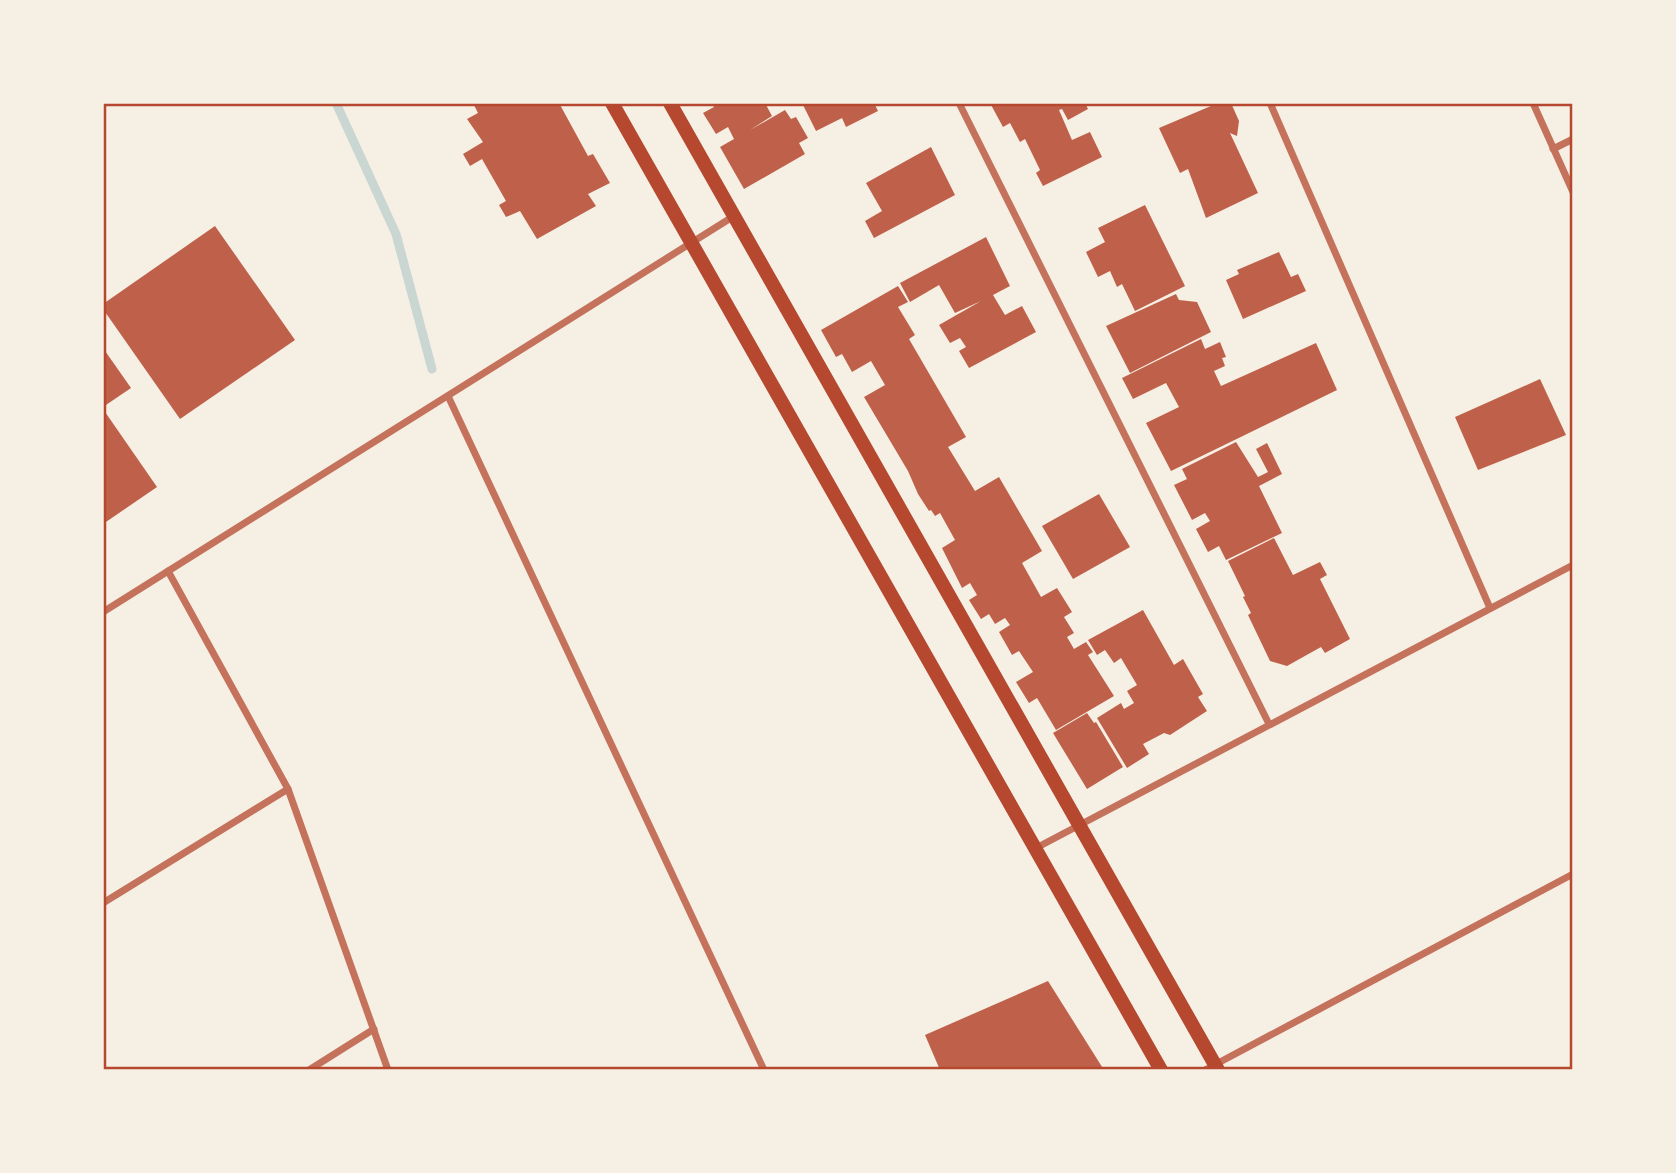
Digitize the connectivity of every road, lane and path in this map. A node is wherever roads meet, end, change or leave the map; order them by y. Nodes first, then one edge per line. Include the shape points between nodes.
1 (612, 103) edge
2 (670, 103) edge
3 (959, 103) edge
4 (1270, 103) edge
5 (1533, 103) edge
6 (1573, 139) edge
7 (1553, 149) junction
8 (1573, 192) edge
9 (735, 216) junction
10 (692, 242) junction
11 (448, 396) junction
12 (1573, 565) edge
13 (169, 571) junction
14 (1490, 608) junction
15 (103, 612) edge
16 (1269, 724) junction
17 (288, 789) junction
18 (1080, 826) junction
19 (1036, 848) junction
20 (1573, 874) edge
21 (103, 903) edge
22 (374, 1030) junction
23 (1213, 1069) edge
24 (309, 1070) edge
25 (388, 1070) edge
26 (764, 1070) edge
27 (1161, 1070) edge

1 - 10 main road
2 - 9 main road
3 - 16 street
4 - 14 street
5 - 7 street
6 - 7 street
7 - 8 street
9 - 10 street
9 - 18 main road
10 - 11 street
10 - 19 main road
11 - 13 street
11 - 26 street
12 - 14 street
13 - 15 street
13 - 17 street
14 - 16 street
16 - 18 street
17 - 21 street
17 - 22 street
18 - 19 street
18 - 23 main road
19 - 27 main road
20 - 23 street
22 - 24 street
22 - 25 street

